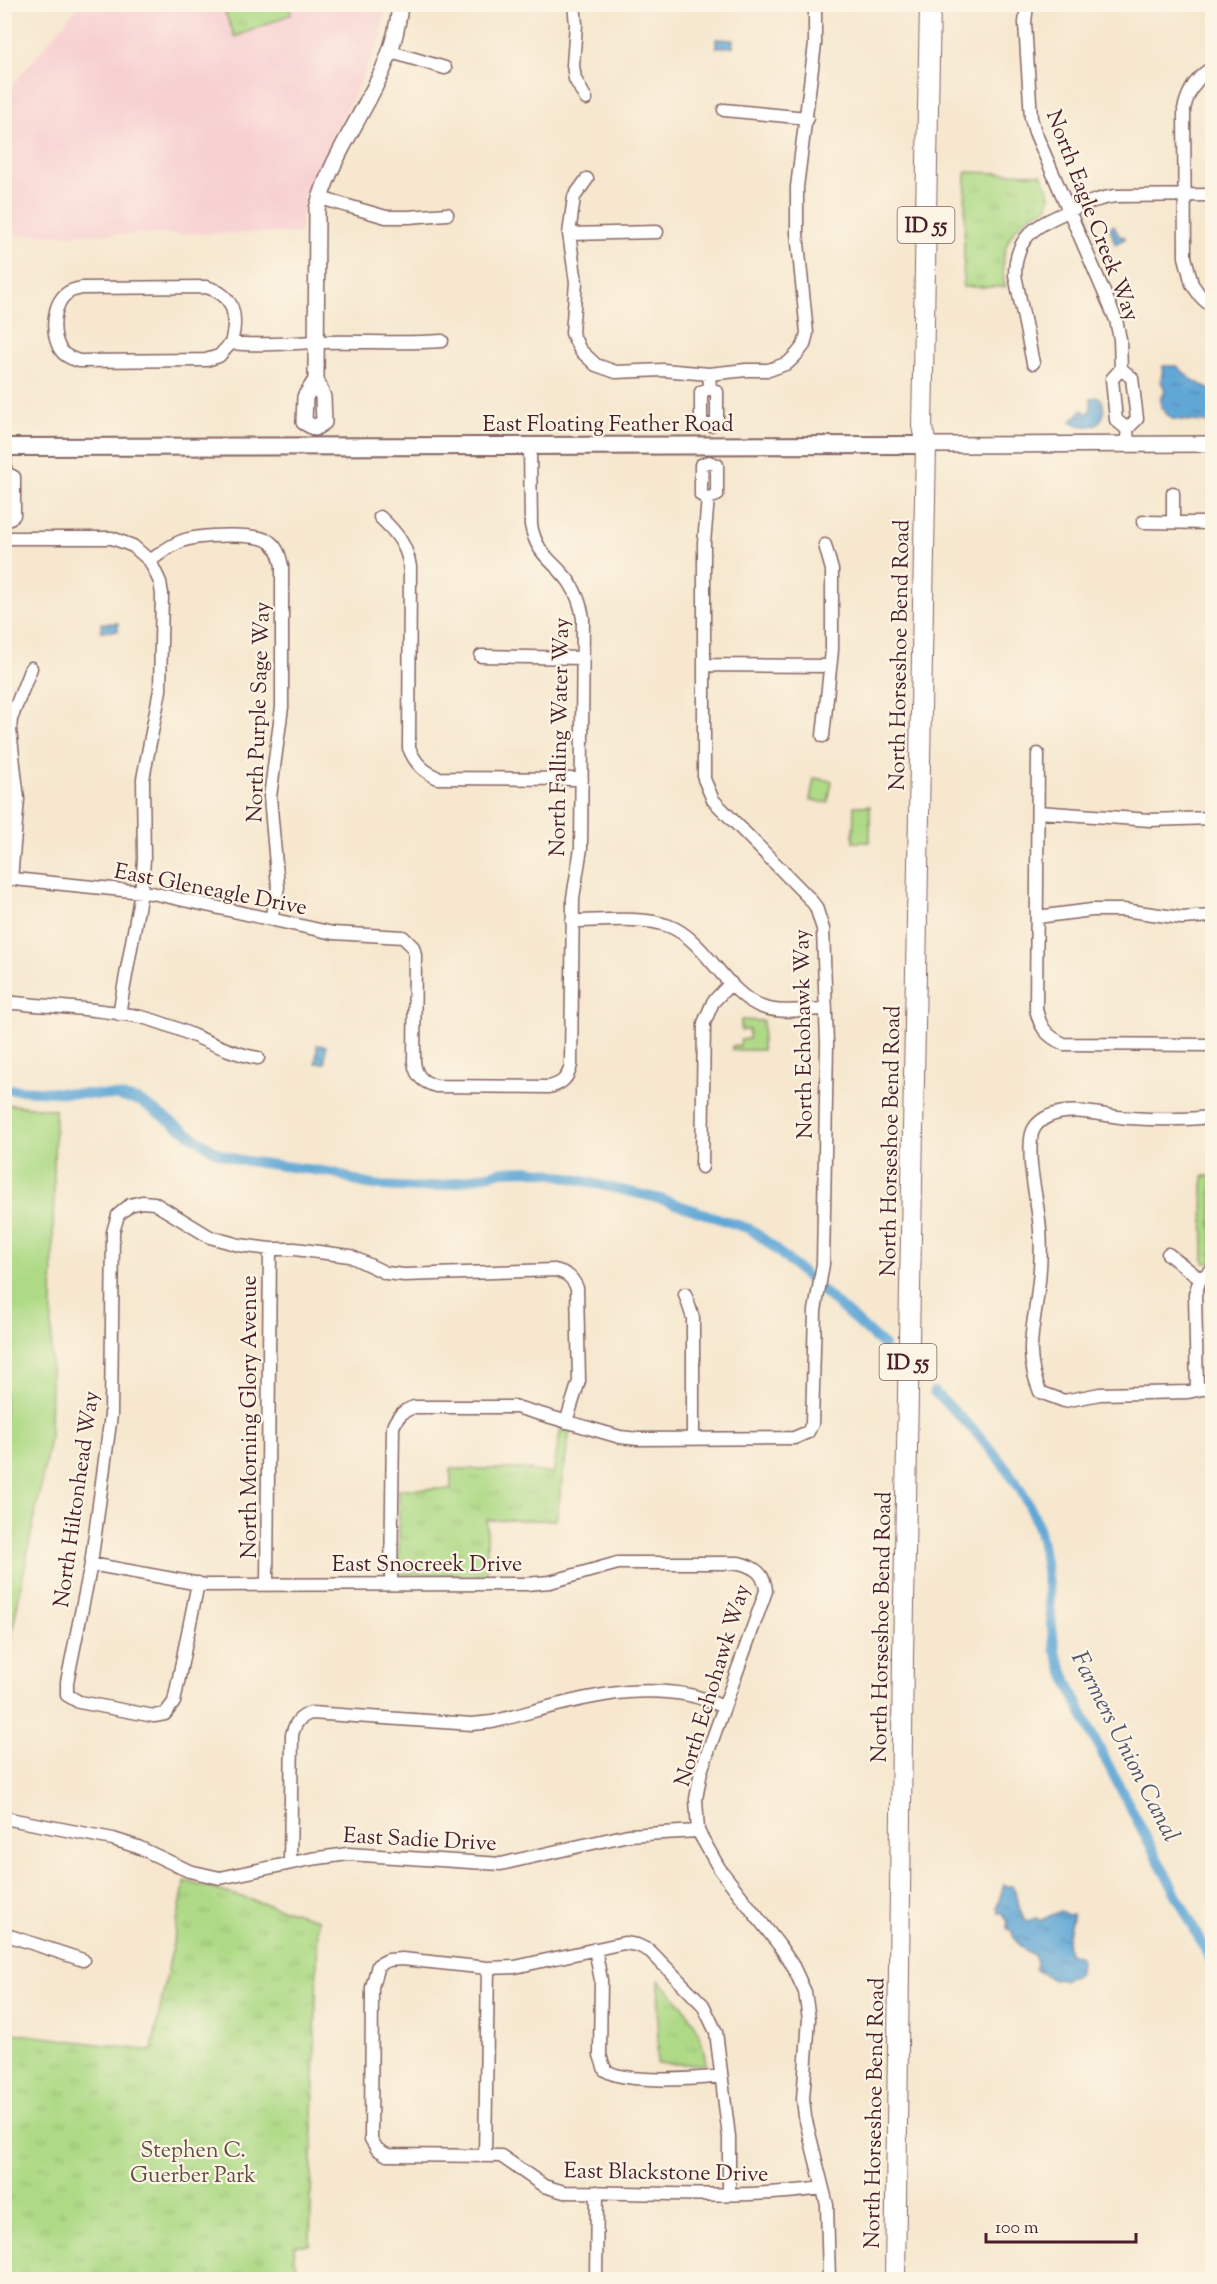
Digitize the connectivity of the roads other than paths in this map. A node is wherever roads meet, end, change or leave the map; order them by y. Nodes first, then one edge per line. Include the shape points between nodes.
1 (400, 4) edge
2 (574, 4) edge
3 (815, 4) edge
4 (930, 4) edge
5 (1027, 4) edge
6 (391, 51) junction
7 (445, 68) dead end
8 (1212, 69) edge
9 (586, 99) dead end
10 (724, 110) dead end
11 (807, 118) junction
12 (587, 179) dead end
13 (1184, 195) junction
14 (1212, 195) edge
15 (320, 198) junction
16 (1069, 211) junction
17 (447, 214) dead end
18 (657, 232) dead end
19 (569, 234) junction
20 (1212, 307) edge
21 (442, 341) dead end
22 (231, 342) junction
23 (316, 342) junction
24 (1033, 363) dead end
25 (1122, 369) junction
26 (710, 374) junction
27 (1128, 437) junction
28 (1212, 444) edge
29 (710, 445) junction
30 (926, 445) junction
31 (315, 446) junction
32 (530, 446) junction
33 (5, 447) edge
34 (5, 472) edge
35 (1173, 493) dead end
36 (380, 518) dead end
37 (5, 521) edge
38 (1143, 522) dead end
39 (1173, 522) junction
40 (1212, 523) edge
41 (5, 538) edge
42 (825, 545) dead end
43 (150, 561) junction
44 (481, 656) dead end
45 (584, 657) junction
46 (704, 665) junction
47 (830, 666) junction
48 (31, 668) dead end
49 (823, 736) dead end
50 (1038, 754) dead end
51 (582, 779) junction
52 (1038, 812) junction
53 (1212, 818) edge
54 (8, 878) edge
55 (141, 892) junction
56 (1212, 916) edge
57 (1037, 918) junction
58 (271, 919) junction
59 (572, 921) junction
60 (731, 982) junction
61 (4, 1002) edge
62 (826, 1009) junction
63 (119, 1014) junction
64 (1212, 1045) edge
65 (258, 1058) dead end
66 (420, 1079) joint
67 (1212, 1117) edge
68 (702, 1167) dead end
69 (270, 1249) junction
70 (1168, 1254) dead end
71 (1212, 1270) edge
72 (1200, 1279) junction
73 (684, 1294) dead end
74 (1212, 1387) edge
75 (1197, 1390) junction
76 (566, 1422) junction
77 (693, 1439) junction
78 (91, 1564) junction
79 (760, 1573) joint
80 (198, 1583) junction
81 (267, 1584) junction
82 (391, 1584) junction
83 (724, 1707) junction
84 (4, 1818) edge
85 (698, 1831) junction
86 (290, 1863) junction
87 (4, 1934) edge
88 (594, 1949) junction
89 (82, 1960) dead end
90 (488, 1968) junction
91 (721, 2076) junction
92 (485, 2155) junction
93 (822, 2188) junction
94 (597, 2192) junction
95 (729, 2194) junction
96 (596, 2280) edge
97 (829, 2280) edge
98 (895, 2280) edge

1 - 6 street
2 - 9 street via 574,79
3 - 11 street
4 - 30 highway, North Horseshoe Bend Road / ID 55 via 922,426
5 - 16 street, North Eagle Creek Way via 1032,118
6 - 7 street
6 - 15 street
8 - 13 street via 1196,81 1184,109
10 - 11 street
11 - 26 street via 796,210 807,333 804,345 788,363 769,370
12 - 19 street via 574,197
13 - 14 street
13 - 16 street via 1099,198
13 - 20 street via 1187,269 1192,284
15 - 17 street via 386,217
15 - 23 street via 316,220
16 - 24 street via 1034,228 1018,249 1015,275
16 - 25 street, North Eagle Creek Way via 1116,320
18 - 19 street
19 - 26 street via 576,282 572,333 580,350 596,365 616,372 663,369
21 - 23 street
22 - 22 street via 219,356 206,360 79,361 60,349 55,314 59,302 69,292 82,288 206,287 229,299 234,331
22 - 23 street via 258,346
23 - 31 street via 316,380 323,397 324,422 315,428
25 - 27 street, North Eagle Creek Way via 1132,378 1137,419
25 - 27 street, North Eagle Creek Way via 1112,379 1116,420
26 - 29 street, North Echohawk Way via 710,388 701,392 701,423 710,425
27 - 28 street, East Floating Feather Road
27 - 30 street, East Floating Feather Road
29 - 30 main road, East Floating Feather Road
29 - 32 main road, East Floating Feather Road
29 - 46 street, North Echohawk Way via 709,462 701,465 701,495 708,498
30 - 98 highway, North Horseshoe Bend Road / ID 55
31 - 32 main road, East Floating Feather Road
31 - 33 main road, East Floating Feather Road
32 - 45 street, North Falling Water Way via 533,537 580,602
33 - 34 street
34 - 37 street via 14,477 14,515
35 - 39 street
36 - 51 street via 398,533 408,557 409,748 413,759 438,778
37 - 41 street
38 - 39 street
39 - 40 street
41 - 43 street via 112,538 133,546
42 - 47 street via 832,570
43 - 55 street via 162,594 161,678 143,779
43 - 58 street, North Purple Sage Way via 189,538 255,536 273,543 279,553 282,707 271,786 278,875
44 - 45 street
45 - 51 street, North Falling Water Way
46 - 47 street
46 - 62 street, North Echohawk Way via 703,768 708,790 713,800 816,908 823,929
47 - 49 street
48 - 54 street via 11,719 18,799
50 - 52 street
51 - 59 street, North Falling Water Way via 581,848
52 - 53 street via 1150,820
52 - 57 street
54 - 55 street, East Gleneagle Drive
55 - 58 street, East Gleneagle Drive
55 - 63 street
56 - 57 street via 1182,918 1092,910
57 - 64 street via 1036,1009 1046,1033 1064,1044
58 - 66 street, East Gleneagle Drive via 333,933 395,936 409,942 415,955 414,1062
59 - 60 street via 668,926 688,938
59 - 66 street, North Falling Water Way via 571,1065 564,1080 549,1087 436,1086
60 - 62 street via 751,1002 762,1007
60 - 68 street via 713,1002 705,1023
61 - 63 street
62 - 77 street, North Echohawk Way via 823,1264 815,1311 813,1417 808,1432 794,1438
63 - 65 street via 164,1024 230,1052
67 - 75 street via 1147,1119 1060,1112 1038,1122 1031,1138 1041,1270 1030,1341 1033,1374 1040,1392 1064,1401 1100,1394
69 - 76 street via 296,1248 350,1256 386,1273 404,1275 564,1272 573,1278 577,1288 579,1381
69 - 78 street, North Hiltonhead Way via 210,1237 154,1203 142,1202 118,1215 113,1232 111,1415
69 - 81 street, North Morning Glory Avenue
70 - 72 street
71 - 72 street
72 - 75 street via 1195,1294
73 - 77 street via 693,1318
74 - 75 street
76 - 77 street via 620,1437
76 - 82 street via 516,1407 414,1407 399,1414 393,1427
78 - 80 street, East Snocreek Drive
78 - 80 street, North Hiltonhead Way via 67,1695 79,1702 154,1716 165,1714 174,1702
79 - 82 street, East Snocreek Drive via 739,1563 618,1563 550,1582
79 - 83 street, North Echohawk Way via 766,1591
80 - 81 street, East Snocreek Drive
81 - 82 street, East Snocreek Drive
83 - 85 street, North Echohawk Way via 701,1771 696,1799
83 - 86 street via 669,1692 612,1692 472,1724 311,1713 298,1720 292,1736
84 - 86 street, East Sadie Drive via 113,1839 189,1870 220,1878
85 - 86 street, East Sadie Drive via 628,1835 501,1864 354,1854
85 - 93 street, North Echohawk Way via 719,1868 789,1959 805,1992 809,2019 803,2099
87 - 89 street
88 - 90 street via 514,1967
88 - 91 street via 624,1943 650,1951 703,2005 716,2032
88 - 91 street via 601,1980 600,2055 605,2070 620,2078
90 - 92 street
90 - 92 street, East Blackstone Drive via 388,1960 378,1965 372,1987 371,2139 377,2149 387,2155
91 - 95 street via 729,2138
92 - 94 street, East Blackstone Drive via 501,2156 553,2190
93 - 95 street, East Blackstone Drive
93 - 97 street, North Echohawk Way
94 - 95 street, East Blackstone Drive
94 - 96 street

